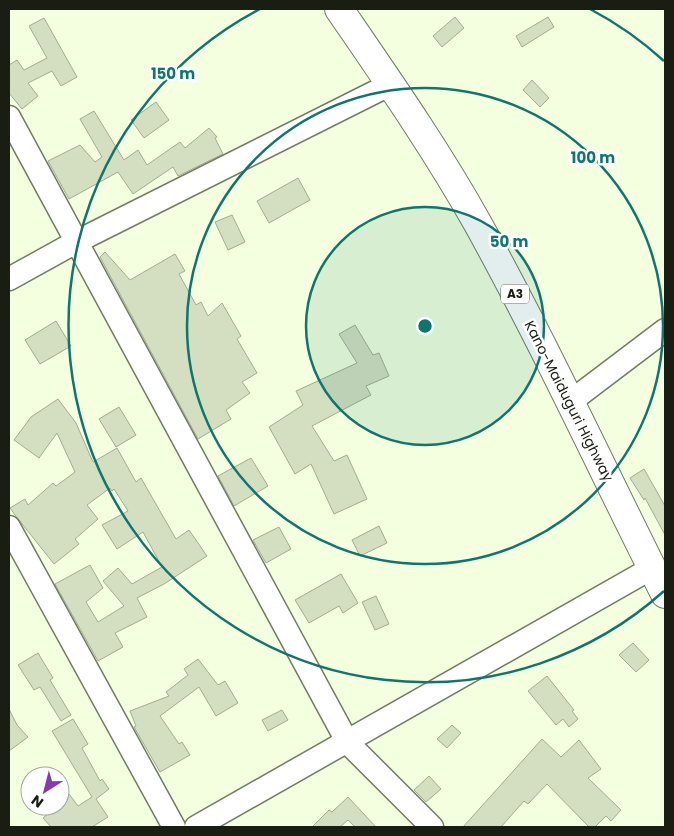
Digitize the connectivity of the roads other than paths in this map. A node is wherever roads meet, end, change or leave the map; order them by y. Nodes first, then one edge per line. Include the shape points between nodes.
1 (339, 9) edge
2 (390, 84) junction
3 (9, 117) edge
4 (76, 242) junction
5 (9, 279) edge
6 (665, 330) edge
7 (570, 402) junction
8 (9, 527) edge
9 (652, 568) junction
10 (665, 594) edge
11 (348, 743) junction
12 (174, 827) edge
13 (196, 827) edge
14 (432, 827) edge

1 - 2 highway, Kano-Maiduguri Highway / A3
2 - 4 street
2 - 7 highway, Kano-Maiduguri Highway / A3 via 477,223
3 - 4 street
4 - 5 street
4 - 11 street
6 - 7 street
7 - 9 highway, Kano-Maiduguri Highway / A3
8 - 12 street
9 - 10 highway, Kano-Maiduguri Highway / A3
9 - 11 street
11 - 13 street
11 - 14 street

